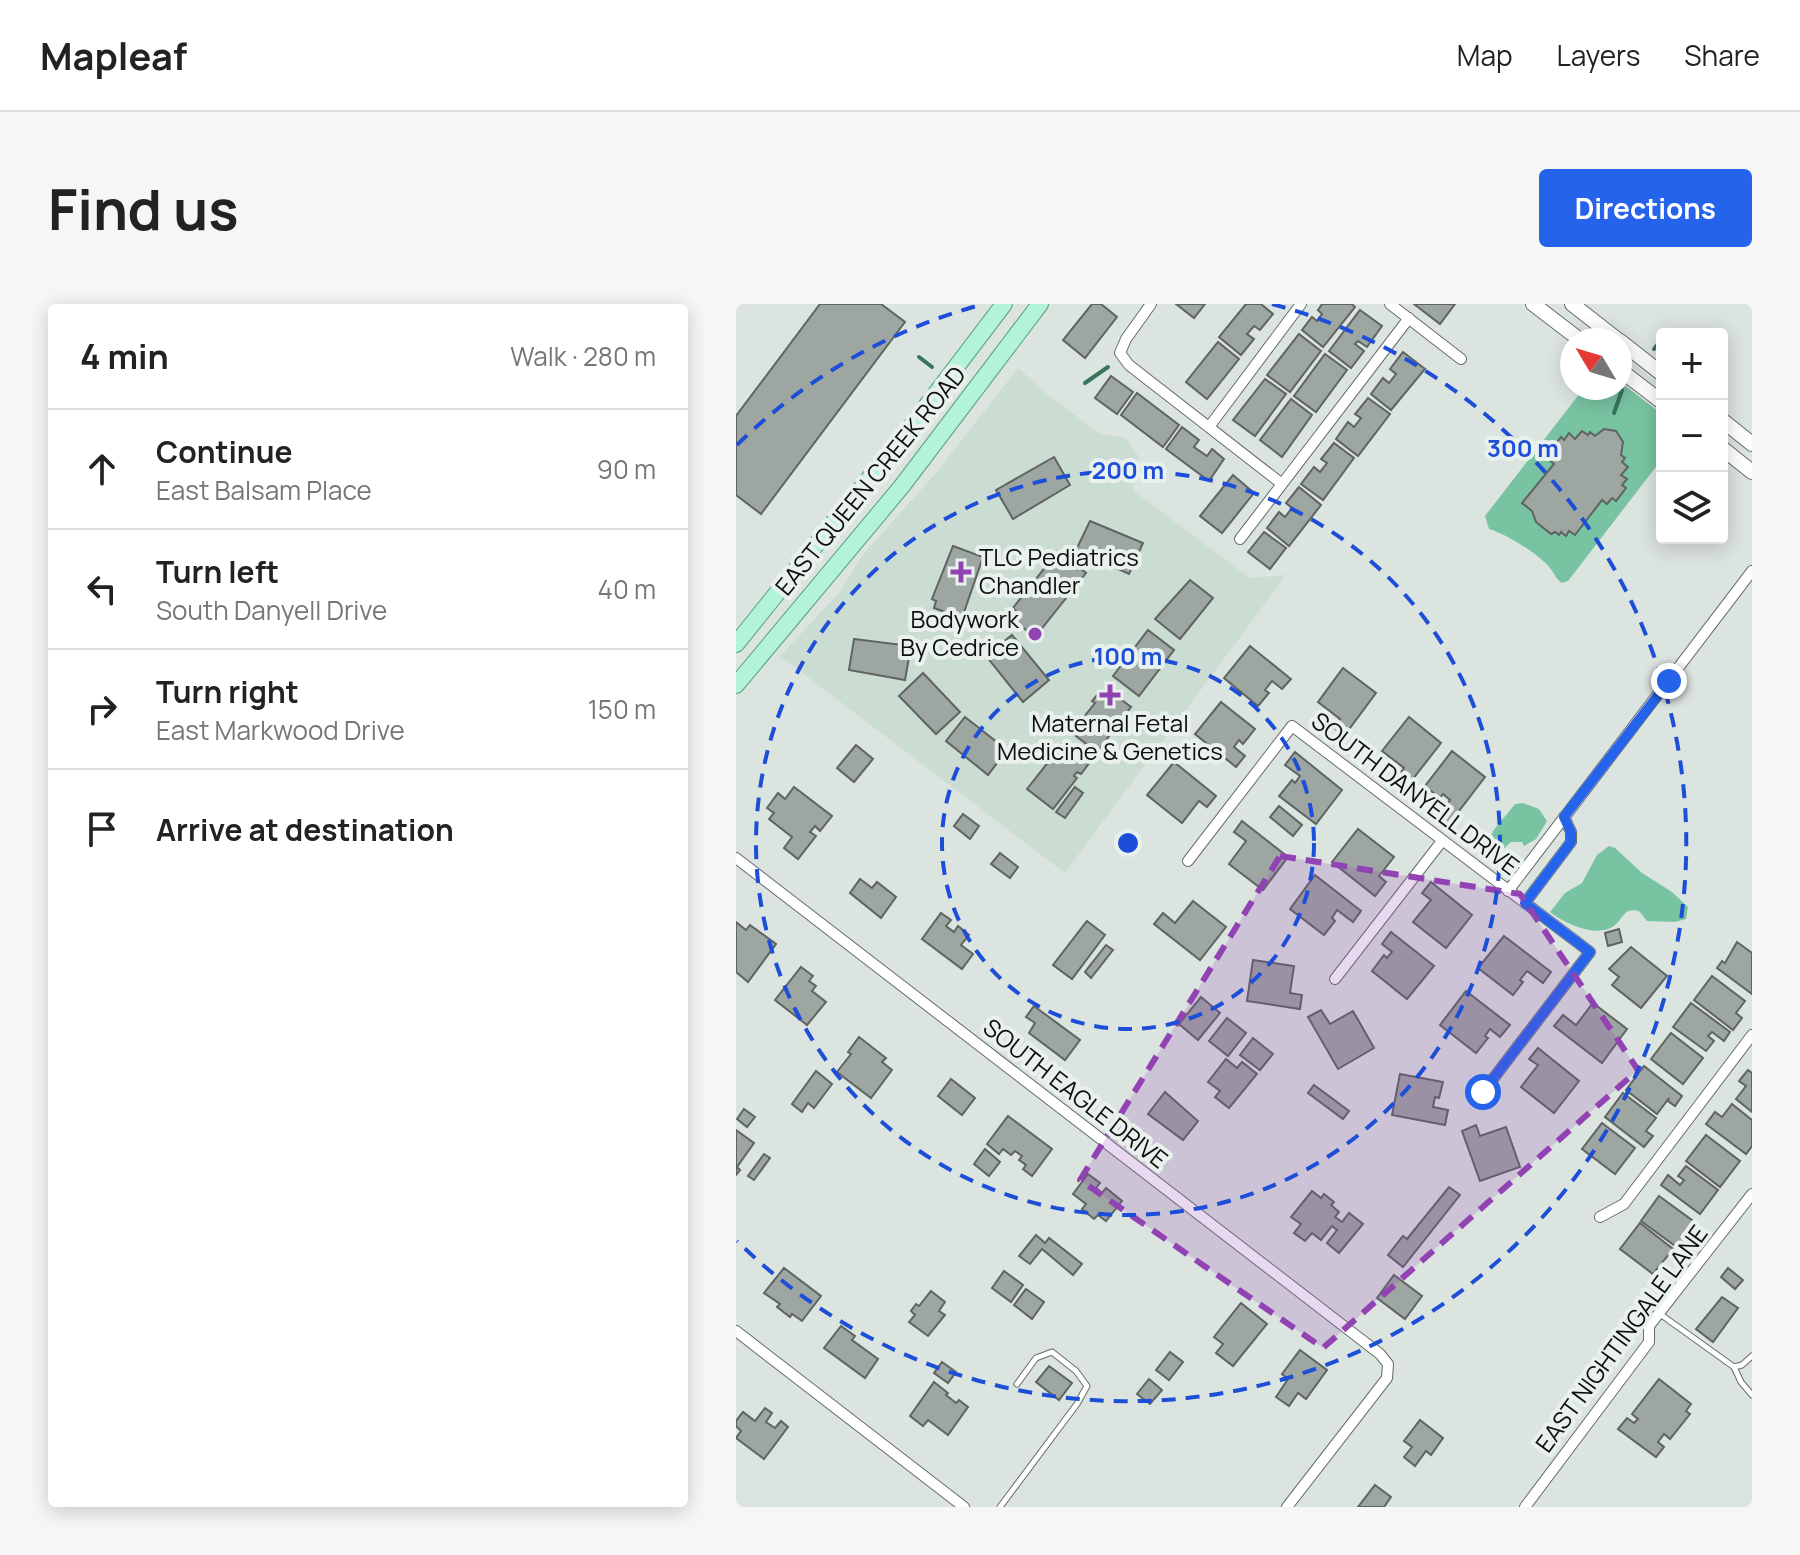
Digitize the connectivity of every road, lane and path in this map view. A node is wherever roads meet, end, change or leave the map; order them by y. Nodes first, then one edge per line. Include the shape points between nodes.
1 (1004, 304) edge
2 (1040, 304) edge
3 (1301, 304) edge
4 (1390, 304) edge
5 (1533, 304) edge
6 (1572, 304) edge
7 (1145, 306) edge
8 (1409, 318) junction
9 (1564, 328) edge
10 (1602, 328) edge
11 (970, 349) junction
12 (1632, 351) edge
13 (1461, 359) dead end
14 (992, 366) junction
15 (1656, 369) edge
16 (1632, 379) edge
17 (1659, 400) edge
18 (1728, 425) edge
19 (1209, 427) junction
20 (1752, 444) edge
21 (1728, 453) edge
22 (1752, 472) edge
23 (1282, 484) junction
24 (1240, 539) dead end
25 (1752, 571) edge
26 (736, 644) edge
27 (736, 685) edge
28 (1564, 817) junction
29 (1442, 841) junction
30 (1540, 849) junction
31 (736, 858) edge
32 (1188, 861) dead end
33 (1557, 862) junction
34 (1508, 891) junction
35 (1525, 903) junction
36 (1335, 979) dead end
37 (1752, 1035) edge
38 (1483, 1092) dead end
39 (1752, 1194) edge
40 (1600, 1217) dead end
41 (1659, 1313) junction
42 (736, 1331) edge
43 (1752, 1356) edge
44 (1734, 1367) junction
45 (1017, 1384) dead end
46 (1752, 1395) edge
47 (1288, 1506) edge
48 (964, 1507) edge
49 (1000, 1507) edge
50 (1525, 1507) edge

1 - 11 main road, EAST QUEEN CREEK ROAD
2 - 14 main road, EAST QUEEN CREEK ROAD
3 - 19 street
4 - 8 street
5 - 9 main road
6 - 10 main road
7 - 19 street via 1120,353
8 - 13 street
8 - 23 street
11 - 14 main road
11 - 26 main road, EAST QUEEN CREEK ROAD
12 - 15 main road
14 - 27 main road, EAST QUEEN CREEK ROAD via 883,510
16 - 17 main road
18 - 20 main road
19 - 23 street
21 - 22 main road
23 - 24 street
25 - 28 street
28 - 30 street
28 - 33 street via 1571,842
29 - 32 street, SOUTH DANYELL DRIVE via 1292,726
29 - 34 street, SOUTH DANYELL DRIVE
29 - 36 street
30 - 33 lane
30 - 34 street
31 - 47 street, SOUTH EAGLE DRIVE via 1388,1364 1387,1378
33 - 35 street
34 - 35 street, SOUTH DANYELL DRIVE
35 - 38 street, SOUTH DANYELL DRIVE via 1590,952
37 - 40 street via 1624,1204
39 - 41 street, EAST NIGHTINGALE LANE
41 - 44 lane
41 - 50 street, EAST NIGHTINGALE LANE via 1649,1326 1649,1342
42 - 48 street
43 - 44 lane
44 - 46 lane
45 - 49 lane via 1036,1358 1052,1352 1087,1386

